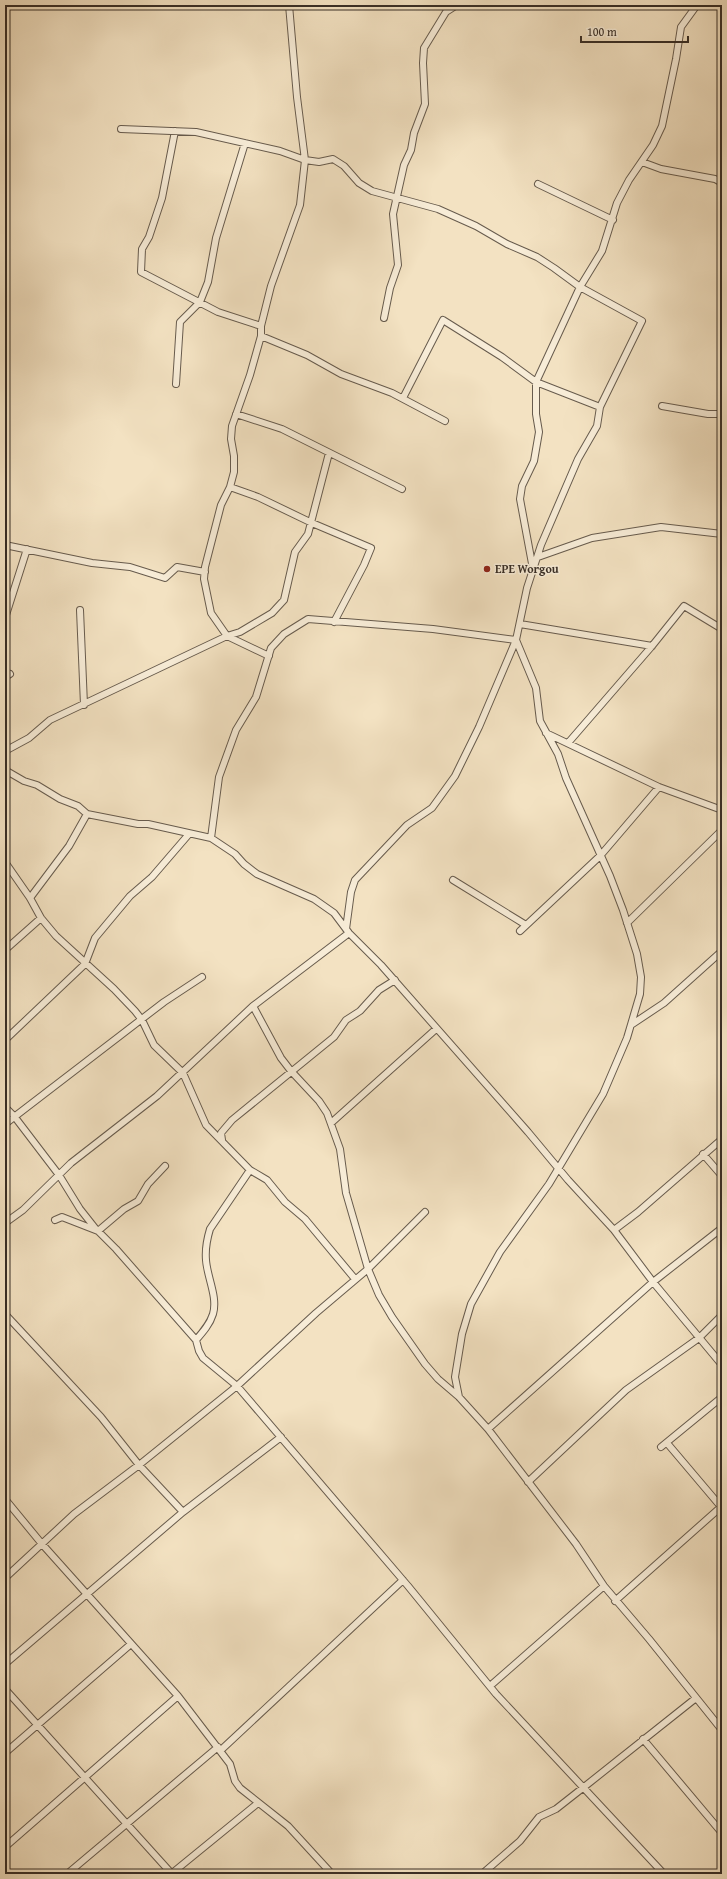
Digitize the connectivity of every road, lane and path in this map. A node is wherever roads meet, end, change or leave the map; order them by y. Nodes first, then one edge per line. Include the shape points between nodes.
1 (289, 5) edge
2 (457, 5) edge
3 (697, 5) edge
4 (120, 129) dead end
5 (175, 131) junction
6 (245, 143) junction
7 (305, 160) junction
8 (642, 162) junction
9 (722, 183) edge
10 (538, 184) dead end
11 (396, 198) junction
12 (612, 220) junction
13 (580, 287) junction
14 (200, 302) junction
15 (384, 318) dead end
16 (262, 326) junction
17 (261, 336) junction
18 (536, 382) junction
19 (176, 384) dead end
20 (403, 398) junction
21 (662, 406) dead end
22 (600, 407) junction
23 (236, 414) junction
24 (722, 414) edge
25 (446, 421) dead end
26 (329, 453) junction
27 (230, 487) junction
28 (402, 489) dead end
29 (312, 523) junction
30 (722, 534) edge
31 (5, 545) edge
32 (27, 550) junction
33 (538, 557) junction
34 (533, 570) junction
35 (205, 572) junction
36 (80, 610) dead end
37 (5, 618) edge
38 (334, 622) junction
39 (520, 624) junction
40 (722, 629) edge
41 (227, 636) junction
42 (516, 640) junction
43 (652, 646) junction
44 (269, 656) junction
45 (84, 705) junction
46 (546, 733) junction
47 (568, 743) junction
48 (5, 751) edge
49 (5, 770) edge
50 (659, 786) junction
51 (722, 810) edge
52 (87, 814) junction
53 (721, 832) edge
54 (189, 834) junction
55 (211, 838) junction
56 (600, 856) junction
57 (5, 862) edge
58 (453, 880) dead end
59 (30, 898) junction
60 (41, 918) junction
61 (626, 923) junction
62 (526, 925) junction
63 (348, 931) junction
64 (520, 931) dead end
65 (5, 950) edge
66 (722, 952) edge
67 (85, 964) junction
68 (202, 977) dead end
69 (395, 980) junction
70 (253, 1006) junction
71 (142, 1020) junction
72 (631, 1025) junction
73 (436, 1029) junction
74 (5, 1040) edge
75 (291, 1071) junction
76 (183, 1074) junction
77 (5, 1107) edge
78 (14, 1116) junction
79 (331, 1123) junction
80 (5, 1124) edge
81 (722, 1139) edge
82 (222, 1140) junction
83 (703, 1154) junction
84 (165, 1166) dead end
85 (558, 1168) junction
86 (250, 1170) junction
87 (59, 1175) junction
88 (722, 1176) edge
89 (425, 1212) dead end
90 (55, 1220) dead end
91 (5, 1223) edge
92 (722, 1228) edge
93 (614, 1230) junction
94 (98, 1231) junction
95 (368, 1269) junction
96 (356, 1279) junction
97 (653, 1282) junction
98 (5, 1314) edge
99 (722, 1315) edge
100 (699, 1338) junction
101 (196, 1340) junction
102 (722, 1365) edge
103 (237, 1386) junction
104 (459, 1397) junction
105 (722, 1397) edge
106 (488, 1429) junction
107 (281, 1437) junction
108 (667, 1443) junction
109 (661, 1447) dead end
110 (139, 1465) junction
111 (528, 1482) junction
112 (5, 1499) edge
113 (722, 1507) edge
114 (183, 1512) junction
115 (42, 1544) junction
116 (5, 1578) edge
117 (403, 1580) junction
118 (604, 1586) junction
119 (88, 1594) junction
120 (615, 1601) junction
121 (131, 1644) junction
122 (5, 1664) edge
123 (490, 1686) junction
124 (5, 1689) edge
125 (178, 1696) junction
126 (696, 1698) junction
127 (37, 1724) junction
128 (722, 1730) edge
129 (643, 1739) junction
130 (219, 1748) junction
131 (5, 1753) edge
132 (85, 1776) junction
133 (584, 1787) junction
134 (258, 1803) junction
135 (127, 1824) junction
136 (722, 1833) edge
137 (5, 1847) edge
138 (722, 1871) edge
139 (67, 1874) edge
140 (172, 1874) edge
141 (332, 1874) edge
142 (482, 1874) edge
143 (664, 1874) edge
144 (718, 1874) edge

1 - 7 street
2 - 11 street via 446,12 424,48 425,104 414,132
3 - 8 street via 681,27 662,126
4 - 5 street
5 - 6 street via 196,132
5 - 14 street via 162,198 149,237 142,249 141,272
6 - 7 street
6 - 14 street via 216,238 208,282
7 - 11 street via 319,162 333,159 344,166 359,183 372,191
7 - 16 street via 300,205 272,286
8 - 9 street via 715,179
8 - 12 street via 617,203
10 - 12 street
11 - 13 street via 438,209 476,226 507,244 537,257
11 - 15 street via 393,226 398,265
12 - 13 street via 602,251
13 - 18 street
13 - 22 street via 642,321
14 - 16 street via 218,312
14 - 19 street via 180,322
16 - 17 street
17 - 20 street via 307,355 341,374
17 - 23 street
18 - 20 street via 443,320
18 - 22 street
18 - 34 street via 539,432 534,461 522,486 520,499
20 - 25 street
21 - 24 street
22 - 33 street via 597,426 578,459
23 - 26 street via 282,429
23 - 27 street via 231,439 234,472
26 - 28 street
26 - 29 street
27 - 29 street via 258,497
27 - 35 street via 221,505
29 - 38 street via 371,548
29 - 41 street via 308,534 295,552 284,600 272,613 240,632
30 - 33 street via 660,527 592,538
31 - 32 street
32 - 35 street via 92,563 130,567 165,578 177,567
32 - 37 street
33 - 34 street
34 - 39 street
35 - 41 street via 204,579 211,613
36 - 45 street
38 - 42 street via 433,629
38 - 44 street via 308,619 284,634 271,648
39 - 42 street
39 - 43 street
40 - 43 street via 684,606
41 - 44 street
41 - 45 street
42 - 46 street via 536,688 540,721
42 - 63 street via 479,727 448,788 432,808 407,825 355,880 351,892
43 - 47 street
44 - 55 street via 256,697 236,730 220,777
45 - 48 street via 50,720 29,738
46 - 47 street
46 - 56 street via 558,754
47 - 50 street
49 - 52 street via 78,806
50 - 51 street
50 - 56 street
52 - 54 street
52 - 59 street via 69,846
53 - 61 street
54 - 55 street
54 - 67 street via 152,877 130,896 95,938
55 - 63 street via 235,854 257,874 325,906 340,919
56 - 61 street via 615,888
56 - 62 street
57 - 59 street
58 - 62 street
59 - 60 street
60 - 65 street
60 - 67 street
61 - 72 street via 637,954 641,977 640,994
62 - 64 street
63 - 69 street
63 - 70 street
66 - 72 street via 664,1003
67 - 71 street via 114,989
67 - 74 street
68 - 71 street
69 - 73 street
69 - 75 street via 379,990 360,1011 346,1020 334,1037
70 - 75 street via 281,1058
70 - 76 street via 215,1040
71 - 76 street via 154,1045
71 - 78 street
72 - 85 street via 604,1094
73 - 79 street
73 - 85 street
75 - 79 street via 319,1101
75 - 82 street via 232,1120 221,1132
76 - 82 street via 206,1125
76 - 87 street
77 - 78 street
78 - 80 street
78 - 87 street
79 - 95 street via 340,1149 346,1193
81 - 83 street
82 - 86 street
83 - 88 street
83 - 93 street
84 - 94 street via 148,1184 138,1201
85 - 93 street
85 - 104 street via 500,1252 471,1304 462,1334 455,1377
86 - 96 street via 267,1180 285,1202 305,1219
86 - 101 street via 209,1234 206,1260 214,1303 213,1313 206,1329
87 - 91 street via 23,1210
87 - 94 street via 80,1210
89 - 95 street
90 - 94 street via 62,1218
92 - 97 street
93 - 97 street
94 - 101 street
95 - 96 street
95 - 104 street via 379,1295 409,1342 438,1379
96 - 103 street
97 - 100 street
97 - 106 street
98 - 110 street via 101,1417
99 - 100 street
100 - 102 street
100 - 111 street via 626,1390
101 - 103 street via 203,1358
103 - 107 street
103 - 110 street
104 - 106 street
105 - 108 street
106 - 111 street
107 - 114 street
107 - 117 street
108 - 109 street
108 - 113 street
110 - 114 street
110 - 115 street via 74,1514
111 - 118 street via 576,1544
112 - 115 street
113 - 120 street
114 - 119 street
115 - 116 street
115 - 119 street
117 - 123 street
117 - 130 street
118 - 120 street
118 - 123 street
119 - 121 street
119 - 122 street
120 - 126 street
121 - 125 street
121 - 127 street
123 - 133 street
124 - 127 street
125 - 130 street
125 - 132 street
126 - 128 street
126 - 129 street
127 - 131 street
127 - 132 street
129 - 133 street
129 - 136 street
130 - 134 street via 230,1764 235,1781
130 - 135 street
132 - 135 street
132 - 137 street
133 - 142 street via 556,1809 539,1817 520,1841
133 - 143 street
134 - 140 street
134 - 141 street via 288,1826
135 - 139 street
135 - 140 street
138 - 144 street

